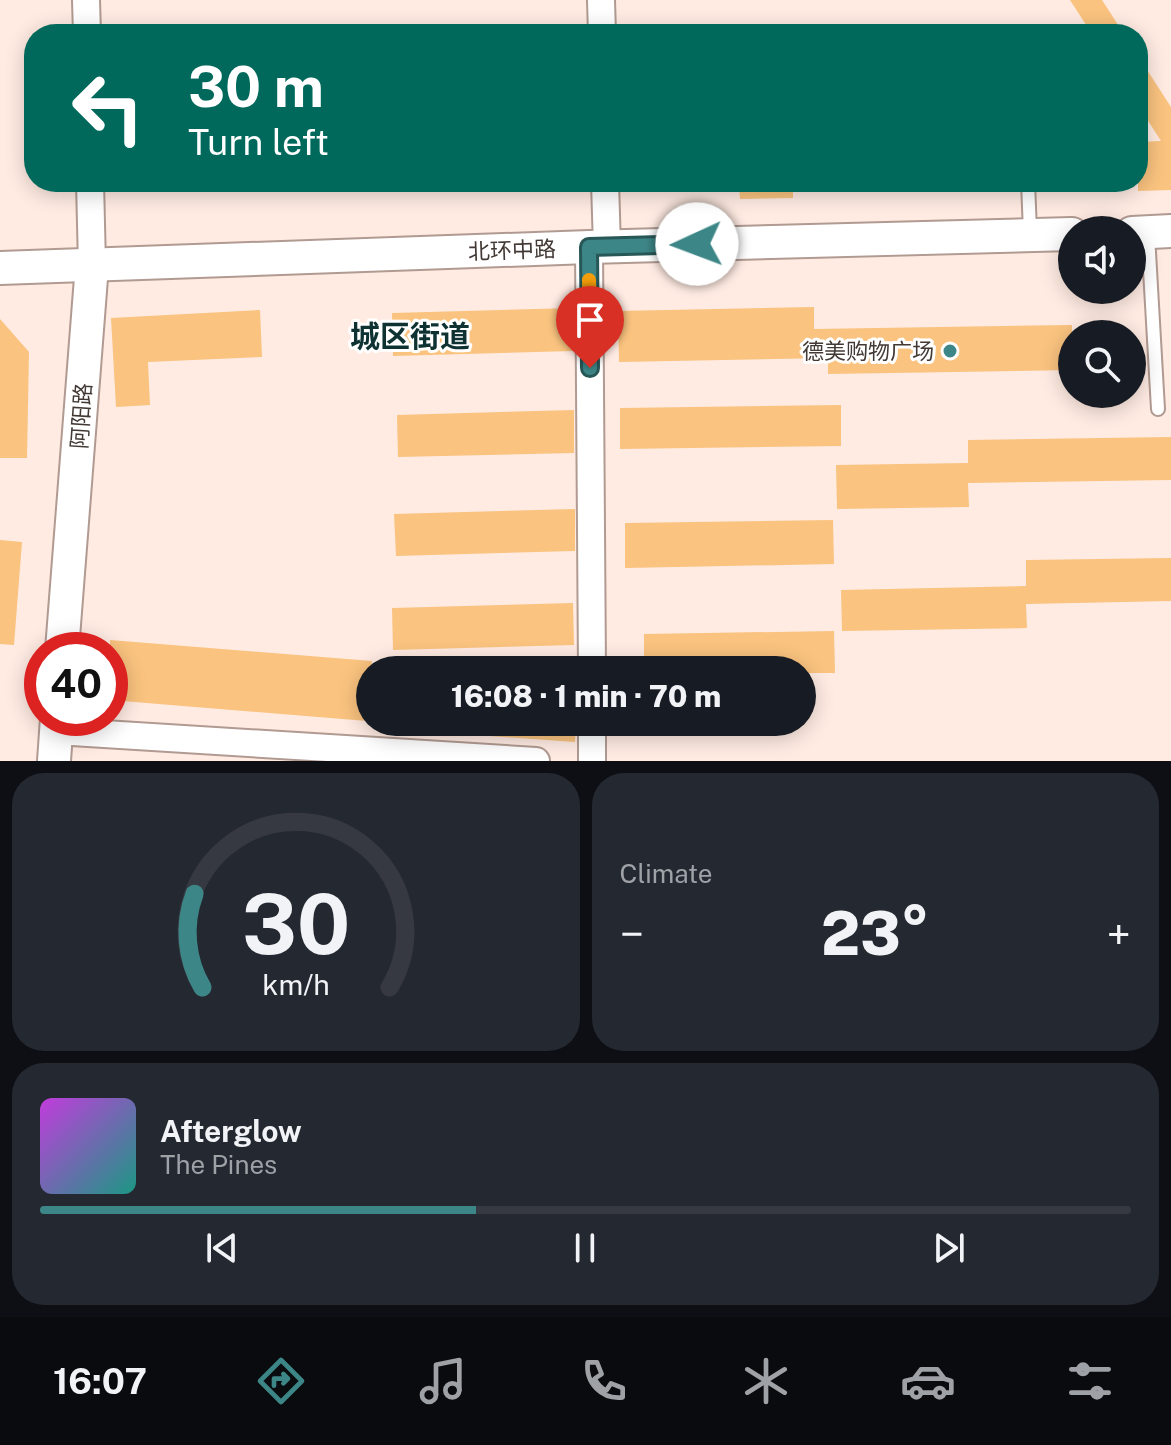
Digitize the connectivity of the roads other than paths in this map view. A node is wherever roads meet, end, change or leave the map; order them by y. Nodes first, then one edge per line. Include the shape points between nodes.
1 (86, 0) edge
2 (601, 0) edge
3 (87, 24) edge
4 (602, 24) edge
5 (90, 192) edge
6 (604, 192) edge
7 (1029, 192) edge
8 (1150, 232) edge
9 (1058, 234) edge
10 (1031, 235) junction
11 (598, 247) junction
12 (92, 265) junction
13 (0, 268) edge
14 (1158, 409) dead end
15 (63, 632) edge
16 (592, 656) edge
17 (592, 736) edge
18 (56, 737) edge
19 (536, 761) edge
20 (592, 761) edge

1 - 3 street
2 - 4 street
5 - 12 street, 阿阳路
6 - 11 street
7 - 10 lane
8 - 14 lane
9 - 10 street, 北环中路
10 - 11 street, 北环中路
11 - 12 street, 北环中路
11 - 16 street
12 - 13 street, 北环中路
12 - 15 street, 阿阳路
17 - 20 street
18 - 19 street

